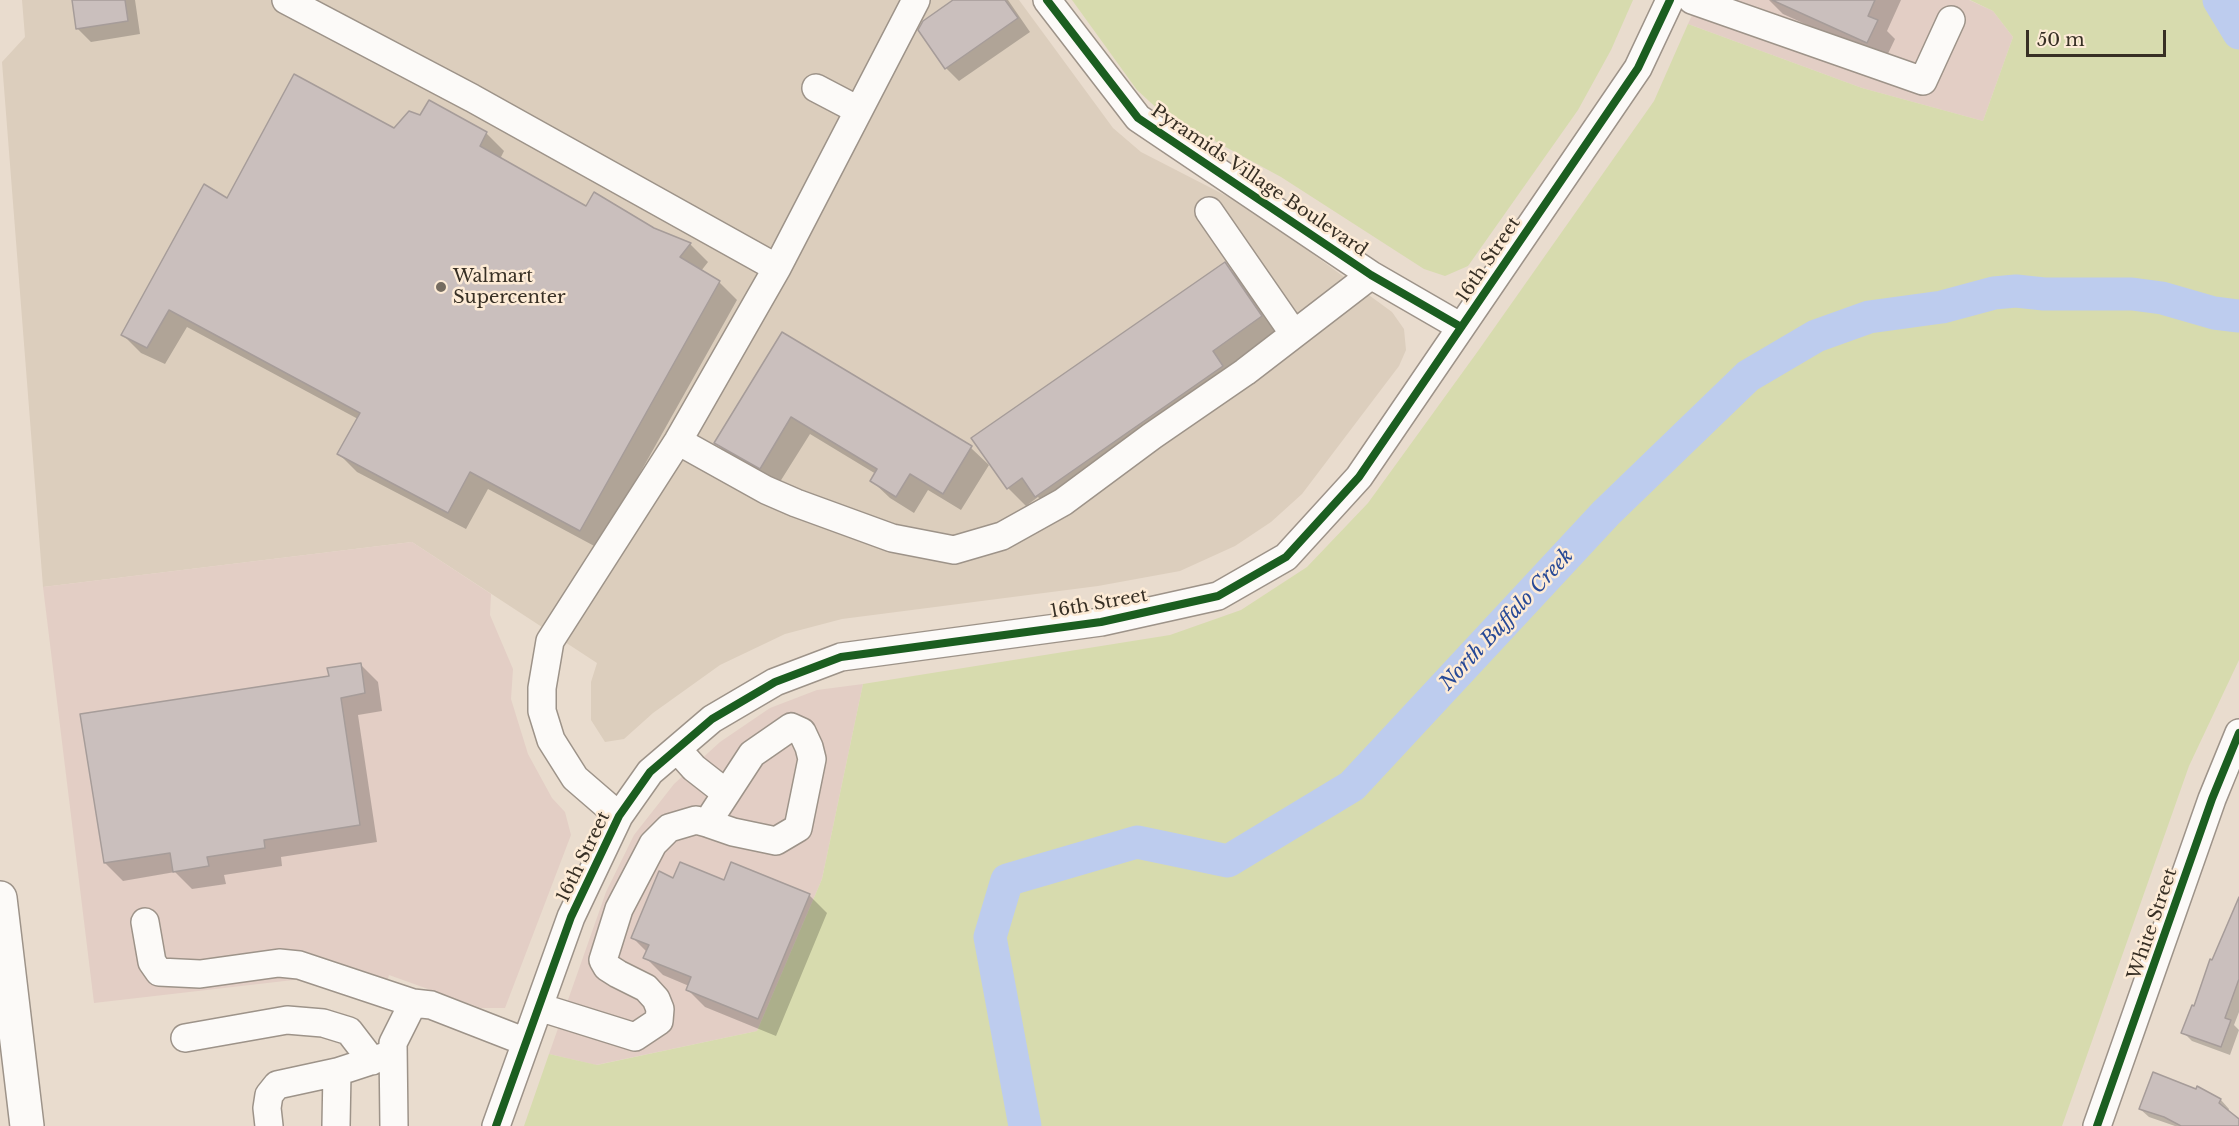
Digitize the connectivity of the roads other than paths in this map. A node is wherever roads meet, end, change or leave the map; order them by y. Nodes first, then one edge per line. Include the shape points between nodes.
1 (286, 0) edge
2 (916, 0) edge
3 (1047, 0) edge
4 (1670, 0) edge
5 (1692, 0) edge
6 (1726, 6) edge
7 (1951, 20) dead end
8 (816, 88) dead end
9 (858, 110) junction
10 (1209, 211) dead end
11 (777, 268) junction
12 (1371, 275) junction
13 (1461, 327) junction
14 (1294, 334) junction
15 (678, 441) junction
16 (2239, 733) edge
17 (677, 749) junction
18 (726, 793) junction
19 (619, 816) junction
20 (707, 823) junction
21 (0, 898) edge
22 (145, 922) dead end
23 (413, 1003) junction
24 (539, 1007) junction
25 (185, 1038) dead end
26 (526, 1042) junction
27 (383, 1057) junction
28 (337, 1072) junction
29 (27, 1126) edge
30 (269, 1126) edge
31 (336, 1126) edge
32 (394, 1126) edge
33 (496, 1126) edge
34 (2097, 1126) edge

1 - 11 street via 472,98
2 - 9 street
3 - 12 street, Pyramids Village Boulevard via 1138,118
4 - 13 street, 16th Street via 1638,68
5 - 6 street
6 - 7 street via 1923,81
8 - 9 street
9 - 11 street
10 - 14 street
11 - 15 street
12 - 13 street, Pyramids Village Boulevard
12 - 14 street
13 - 17 street, 16th Street via 1351,486 1286,557 1218,596 1101,622 842,657 774,682 712,718
14 - 15 street via 1063,502 1002,536 954,550 892,538 796,503
15 - 19 street via 550,641 542,688 542,711 551,740 575,778
16 - 34 street, White Street
17 - 18 street
17 - 19 street, 16th Street via 650,772
18 - 20 street
18 - 20 street via 752,754 791,727 802,732 812,759 798,828 776,841
19 - 24 street, 16th Street via 571,917
20 - 24 street via 696,820 669,828 652,844 619,909 603,960 612,971 646,988 660,1009 659,1021 635,1037
21 - 29 highway
22 - 23 street via 152,962 159,972 200,974 279,963 299,965
23 - 26 street via 431,1005
23 - 27 street
24 - 26 street, 16th Street
25 - 27 street via 287,1020 323,1023 349,1031
26 - 33 street, 16th Street
27 - 28 street
27 - 32 street
28 - 30 street via 277,1085 269,1095
28 - 31 street

